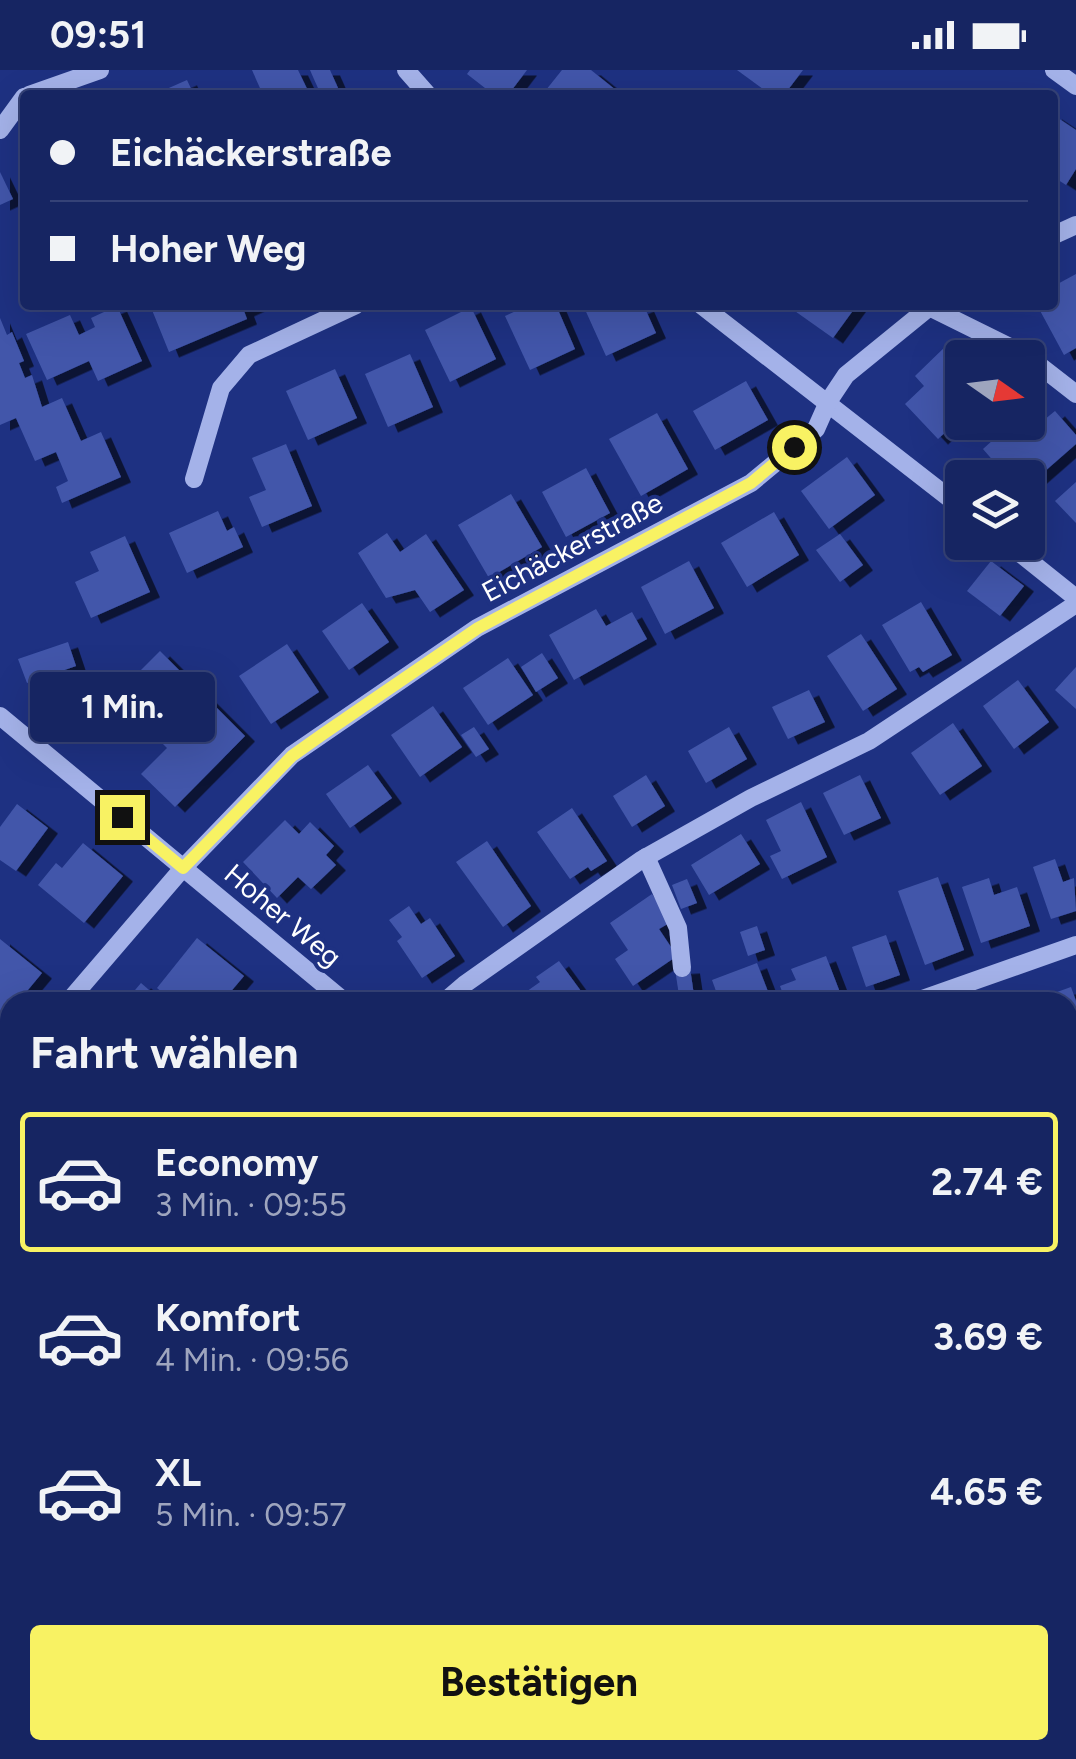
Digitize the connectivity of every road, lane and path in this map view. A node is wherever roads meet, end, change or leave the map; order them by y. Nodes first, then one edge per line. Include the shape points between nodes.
1 (100, 70) edge
2 (406, 70) edge
3 (1054, 70) edge
4 (1076, 86) edge
5 (43, 90) edge
6 (424, 90) edge
7 (20, 104) edge
8 (0, 130) edge
9 (345, 310) edge
10 (708, 310) edge
11 (925, 310) edge
12 (938, 310) edge
13 (1076, 394) edge
14 (828, 402) junction
15 (194, 479) dead end
16 (945, 495) edge
17 (1027, 560) edge
18 (1076, 601) edge
19 (0, 716) edge
20 (646, 856) junction
21 (183, 868) junction
22 (1076, 946) edge
23 (682, 968) dead end
24 (77, 992) edge
25 (333, 992) edge
26 (455, 992) edge
27 (943, 992) edge

1 - 5 street
2 - 6 street
3 - 4 street
7 - 8 street
9 - 15 street via 249,355 222,388
10 - 14 street
11 - 14 street, Eichäckerstraße via 846,374
12 - 13 street, Eichäckerstraße via 1026,356
14 - 16 street
14 - 21 street, Eichäckerstraße via 816,429 751,483 478,628 292,756
17 - 18 street
18 - 20 street via 869,741
19 - 21 street, Hoher Weg
20 - 23 street via 678,928
20 - 26 street
21 - 24 street, Eichäckerstraße
21 - 25 street, Hoher Weg
22 - 27 street

